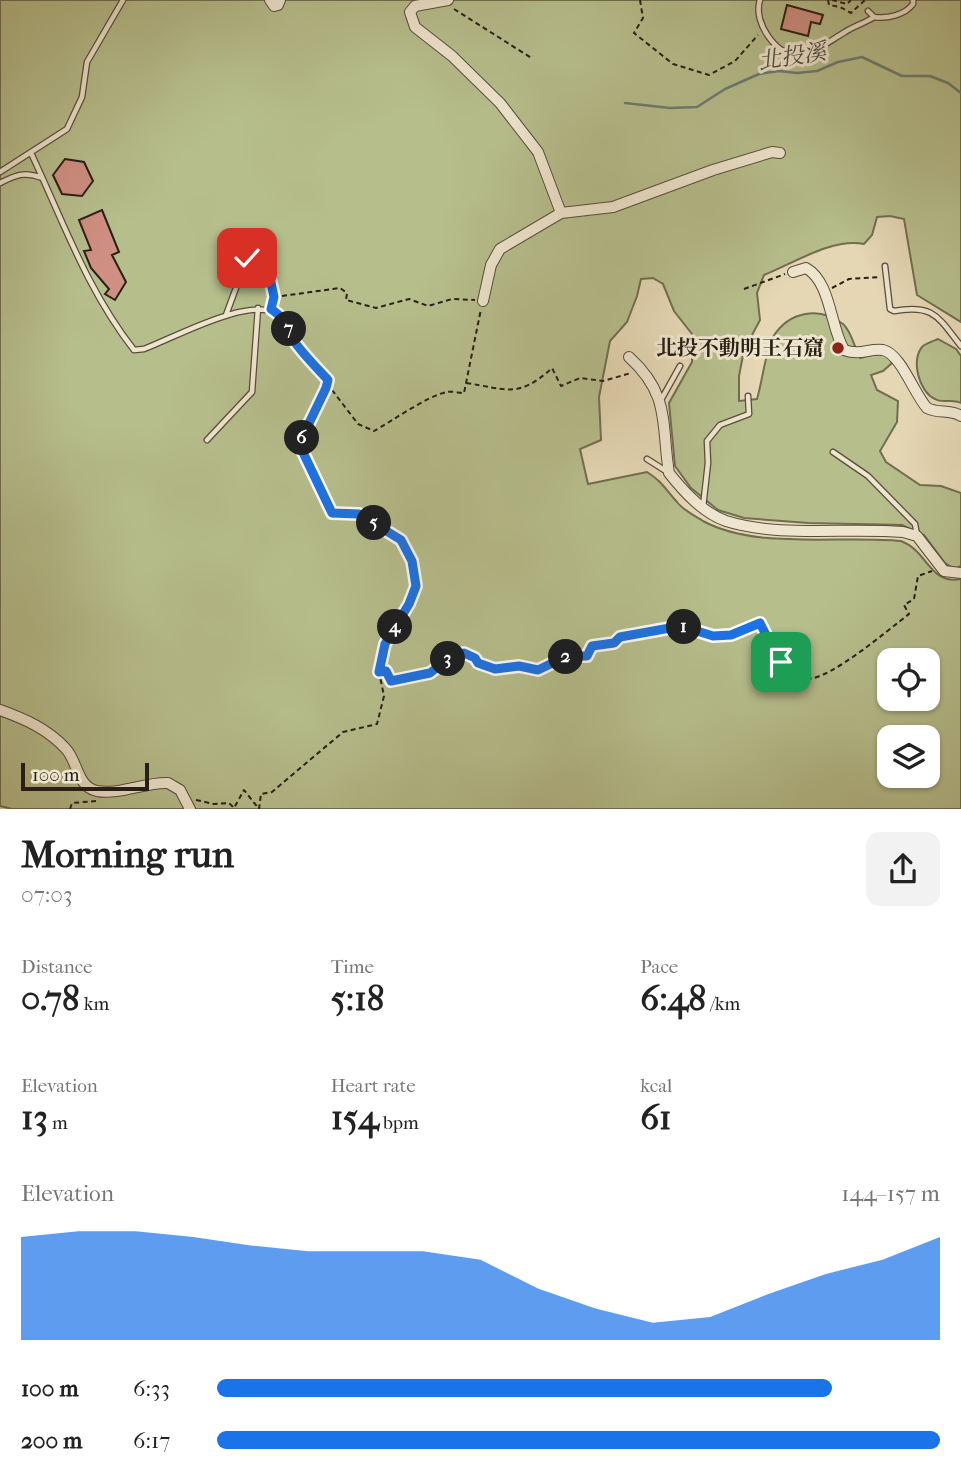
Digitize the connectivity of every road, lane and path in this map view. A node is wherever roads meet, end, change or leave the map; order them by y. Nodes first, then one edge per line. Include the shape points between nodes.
1 (123, 0) edge
2 (270, 0) edge
3 (280, 0) edge
4 (640, 0) edge
5 (760, 0) edge
6 (830, 0) edge
7 (851, 0) edge
8 (865, 0) edge
9 (913, 0) edge
10 (444, 1) edge
11 (868, 11) dead end
12 (874, 17) junction
13 (764, 29) junction
14 (533, 59) dead end
15 (32, 153) junction
16 (780, 153) dead end
17 (0, 173) edge
18 (43, 178) junction
19 (0, 183) edge
20 (561, 213) junction
21 (885, 266) dead end
22 (793, 272) joint
23 (887, 277) junction
24 (744, 289) dead end
25 (825, 292) junction
26 (274, 297) junction
27 (483, 301) junction
28 (258, 309) junction
29 (271, 309) junction
30 (226, 315) junction
31 (961, 346) edge
32 (629, 357) dead end
33 (680, 366) dead end
34 (642, 371) junction
35 (466, 383) junction
36 (327, 385) junction
37 (748, 396) dead end
38 (661, 401) junction
39 (961, 416) edge
40 (207, 440) dead end
41 (833, 452) dead end
42 (647, 459) dead end
43 (669, 473) junction
44 (703, 508) junction
45 (359, 514) joint
46 (917, 536) junction
47 (937, 561) junction
48 (961, 573) edge
49 (379, 672) junction
50 (0, 710) edge
51 (185, 798) junction
52 (190, 809) edge

1 - 15 lane via 87,62 82,97 67,129
2 - 3 street via 274,5
4 - 13 path via 643,18 634,33 673,64 709,75 735,61
5 - 13 lane via 757,10
6 - 7 path via 847,4
6 - 8 path via 829,5 851,13
9 - 12 lane via 904,13
10 - 14 path
10 - 20 street via 415,6 410,12 415,27 452,56 515,121 538,152
11 - 12 lane
12 - 13 lane via 804,55 780,49
15 - 17 lane
15 - 18 lane
16 - 20 street via 713,170 613,207
18 - 19 lane via 19,174
18 - 30 lane via 92,285 134,349
20 - 27 street via 499,249
21 - 23 lane
22 - 24 path
22 - 25 street via 806,268 814,272
23 - 25 path via 849,279
23 - 31 lane via 890,309 929,311
25 - 39 street via 844,350 892,354 927,408
26 - 27 path via 340,288 347,293 346,300 376,308 409,299 428,306 452,299
26 - 29 lane
26 - 30 lane via 265,254 247,258
27 - 35 path
28 - 29 lane
28 - 30 lane
28 - 40 lane via 252,392
29 - 36 lane via 287,324 292,338 328,380
32 - 34 street
33 - 38 lane
34 - 35 path via 603,380 580,378 561,386 552,368 519,390
34 - 38 street
35 - 36 path via 464,393 447,392 373,431 358,424
36 - 45 lane via 299,444 332,513
37 - 44 lane via 749,414 720,425 707,441
38 - 43 street
41 - 46 lane via 868,476 915,524
42 - 43 lane
43 - 44 street
44 - 46 street via 725,520 762,528 878,530
45 - 49 path via 401,540 412,561 416,586 385,644
46 - 47 street
47 - 48 street via 944,571
47 - 49 path via 931,572 918,576 914,599 904,605 909,614 848,662 809,679 793,676 781,662 774,662 760,623 731,635 713,636 681,626 620,637 614,643 592,646 587,656 567,656 538,670 519,666 495,669 465,653 418,677 391,681 386,671
49 - 51 path via 384,696 377,724 343,732 272,792 261,794 259,809 244,790 234,808 229,803
50 - 51 street via 38,726 64,746 89,789 168,783
51 - 52 street

